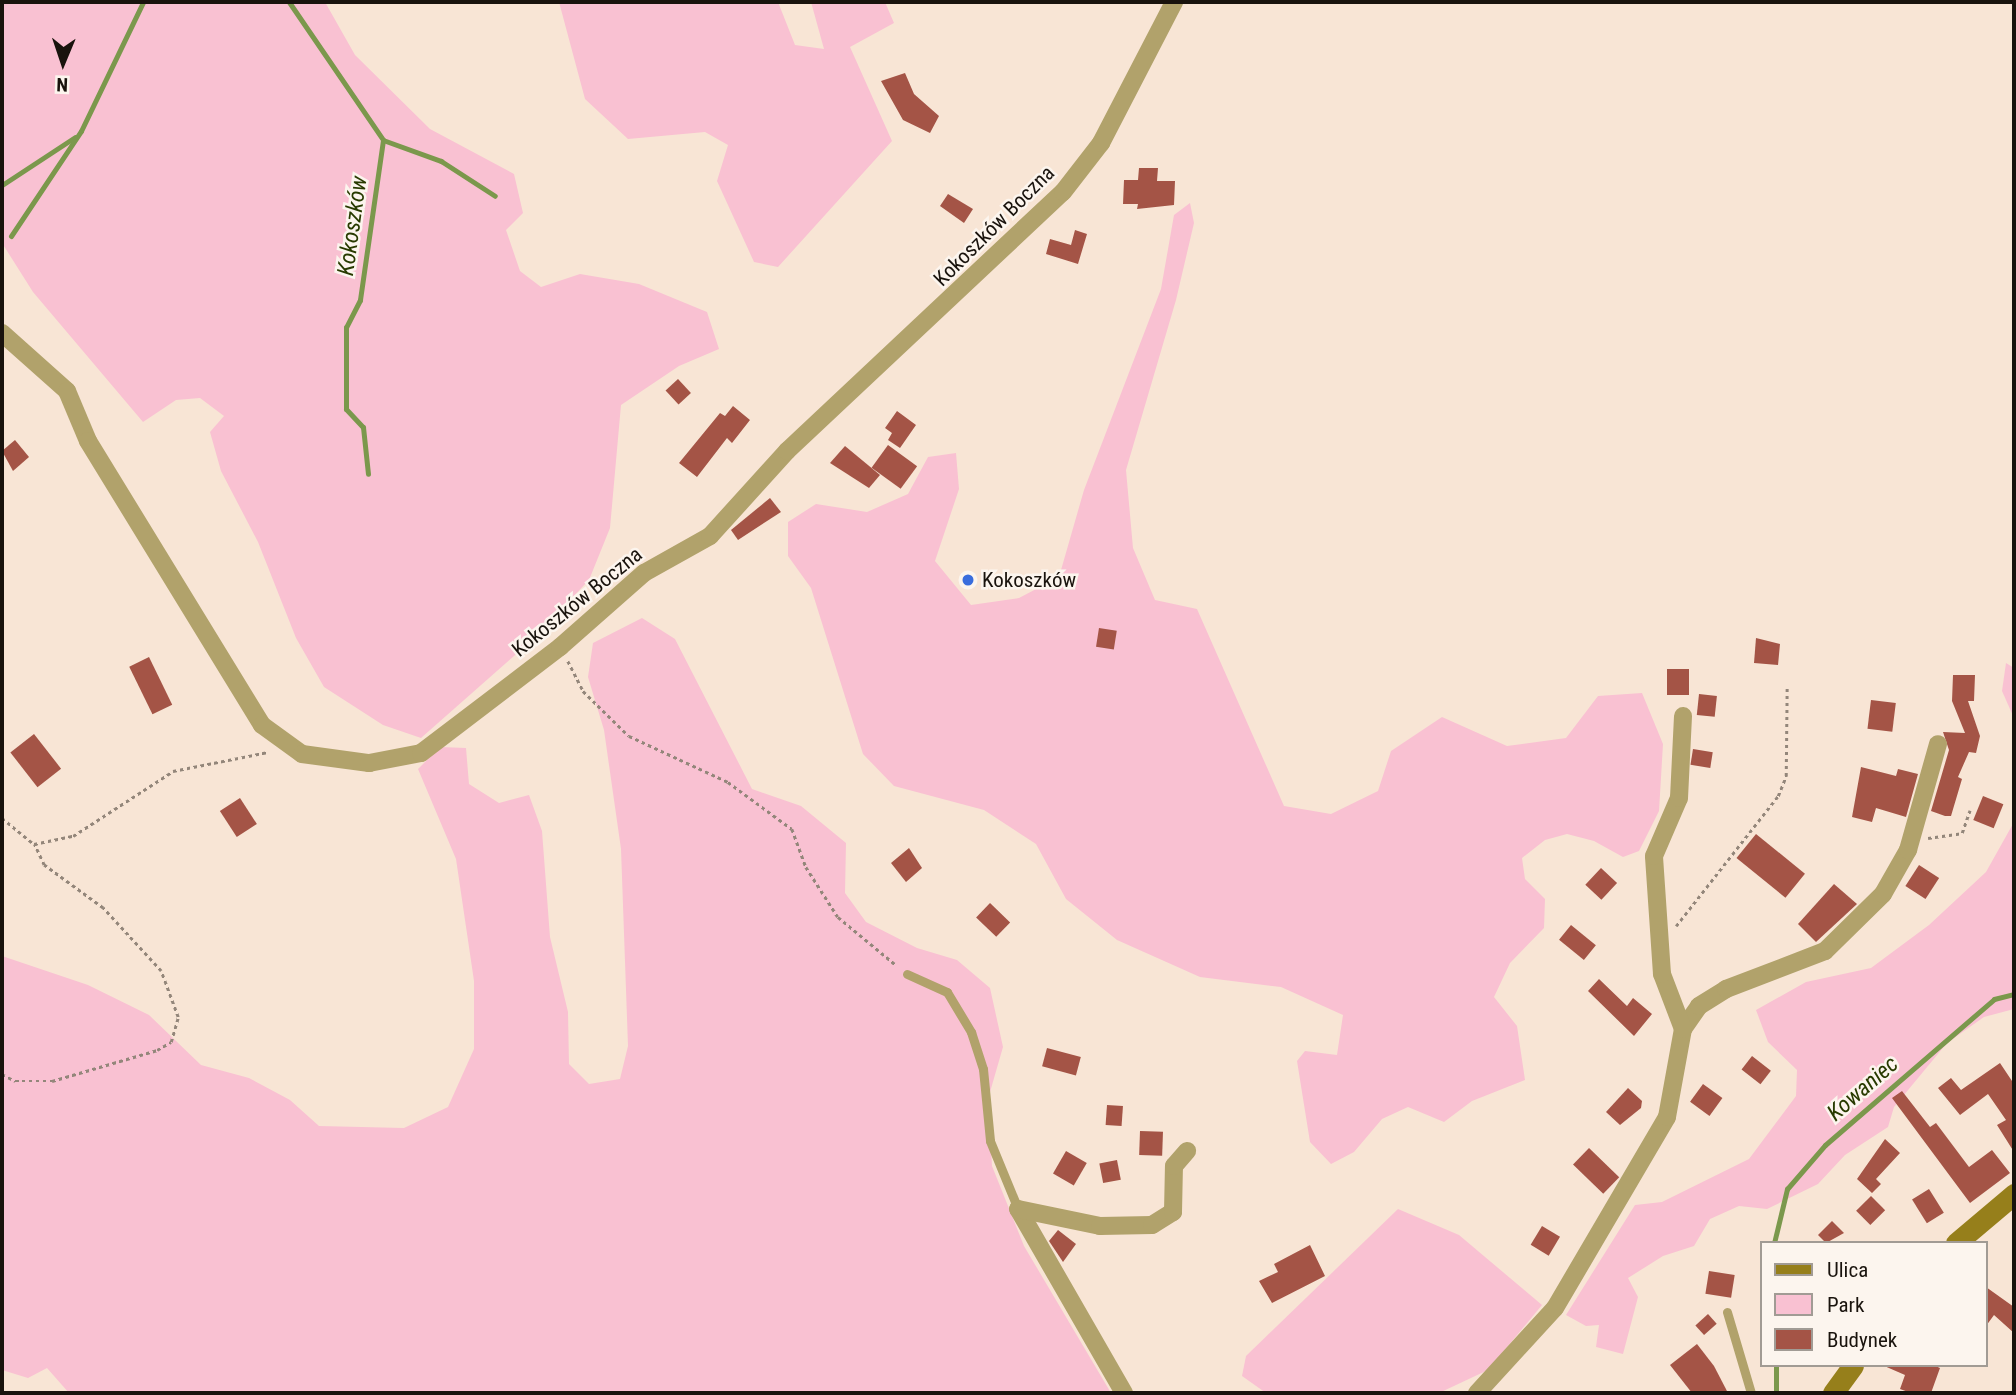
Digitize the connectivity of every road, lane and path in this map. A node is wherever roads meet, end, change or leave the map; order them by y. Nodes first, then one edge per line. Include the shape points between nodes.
1 (1174, 2) edge
2 (2, 333) edge
3 (561, 647) junction
4 (1787, 687) dead end
5 (1683, 716) dead end
6 (1938, 744) dead end
7 (302, 754) junction
8 (1970, 810) dead end
9 (2, 818) edge
10 (1913, 834) junction
11 (34, 844) junction
12 (1660, 952) junction
13 (907, 974) joint
14 (1684, 1029) junction
15 (2, 1074) edge
16 (1187, 1151) dead end
17 (2014, 1194) edge
18 (1018, 1209) junction
19 (1958, 1241) edge
20 (1727, 1312) dead end
21 (1852, 1367) edge
22 (1124, 1393) edge
23 (1477, 1393) edge
24 (1751, 1393) edge
25 (1833, 1393) edge

1 - 3 street, Kokoszków Boczna via 1101,143 1063,192 788,451 710,536 644,573
2 - 7 street, Kokoszków Boczna via 67,391 88,441 262,725
3 - 7 street, Kokoszków Boczna via 421,753 369,763
3 - 13 path via 583,691 629,736 728,782 792,829 806,867 838,917
4 - 12 path via 1786,776 1778,796 1723,861
5 - 12 street via 1679,798 1654,856
6 - 10 street
7 - 11 path via 262,752 173,771 73,836
8 - 10 path via 1962,834 1945,840
9 - 11 path
10 - 14 street via 1883,894 1825,951 1726,989 1699,1006
11 - 15 path via 44,865 103,908 161,971 178,1017 171,1042 157,1050 52,1081 15,1081
12 - 14 street via 1662,974
13 - 18 lane via 947,992 971,1032 983,1069 990,1141
14 - 23 street via 1667,1116 1642,1165 1555,1308
16 - 18 street via 1174,1166 1173,1212 1152,1225 1100,1226
17 - 19 street
18 - 22 street
20 - 24 lane
21 - 25 street

